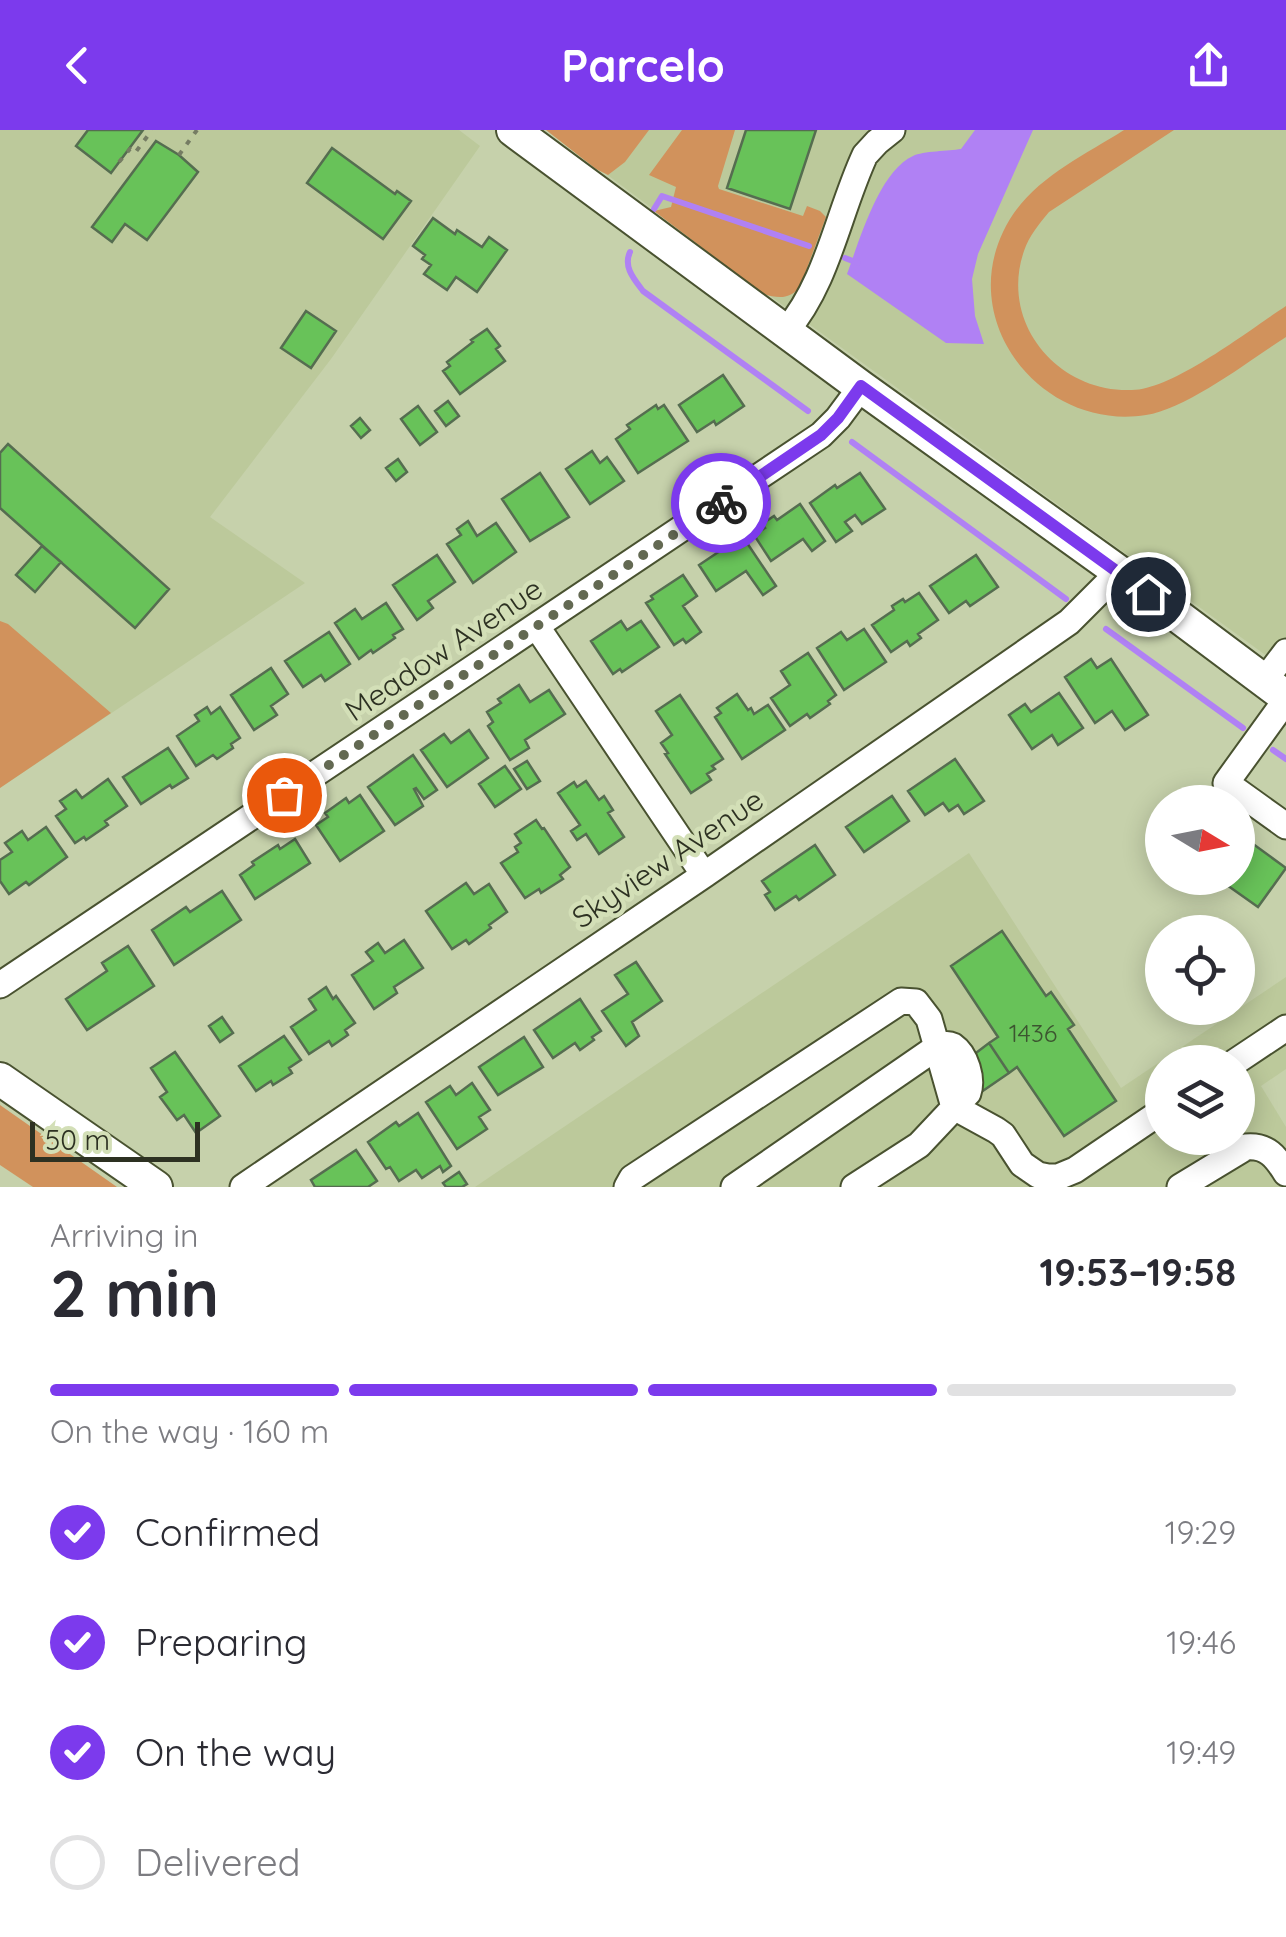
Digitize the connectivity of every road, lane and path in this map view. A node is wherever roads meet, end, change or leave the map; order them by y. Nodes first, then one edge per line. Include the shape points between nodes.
1 (152, 130) edge
2 (197, 130) edge
3 (513, 130) edge
4 (892, 130) edge
5 (178, 155) dead end
6 (119, 162) dead end
7 (786, 331) junction
8 (861, 386) junction
9 (1119, 572) junction
10 (538, 627) junction
11 (1286, 652) edge
12 (1279, 692) edge
13 (1286, 826) edge
14 (704, 875) junction
15 (0, 985) edge
16 (1286, 1028) edge
17 (937, 1047) junction
18 (1255, 1049) edge
19 (0, 1079) edge
20 (954, 1106) junction
21 (1145, 1123) edge
22 (1286, 1173) edge
23 (156, 1187) edge
24 (243, 1187) edge
25 (627, 1187) edge
26 (734, 1187) edge
27 (854, 1187) edge
28 (1180, 1187) edge

1 - 6 path
2 - 5 path
3 - 7 main road
4 - 7 street via 865,155 812,293
7 - 8 main road
8 - 9 main road
8 - 10 street, Meadow Avenue via 821,435
9 - 12 main road
9 - 14 street, Skyview Avenue via 1069,622
10 - 14 street
10 - 15 street, Meadow Avenue
11 - 12 street
12 - 13 street via 1226,784
14 - 24 street, Skyview Avenue
16 - 18 street
17 - 20 street
17 - 25 street via 922,1006 901,1001
17 - 26 street
19 - 23 main road
20 - 21 street via 1003,1135 1022,1164 1048,1176 1075,1170
20 - 27 street via 919,1144
22 - 28 street via 1270,1152 1254,1146

